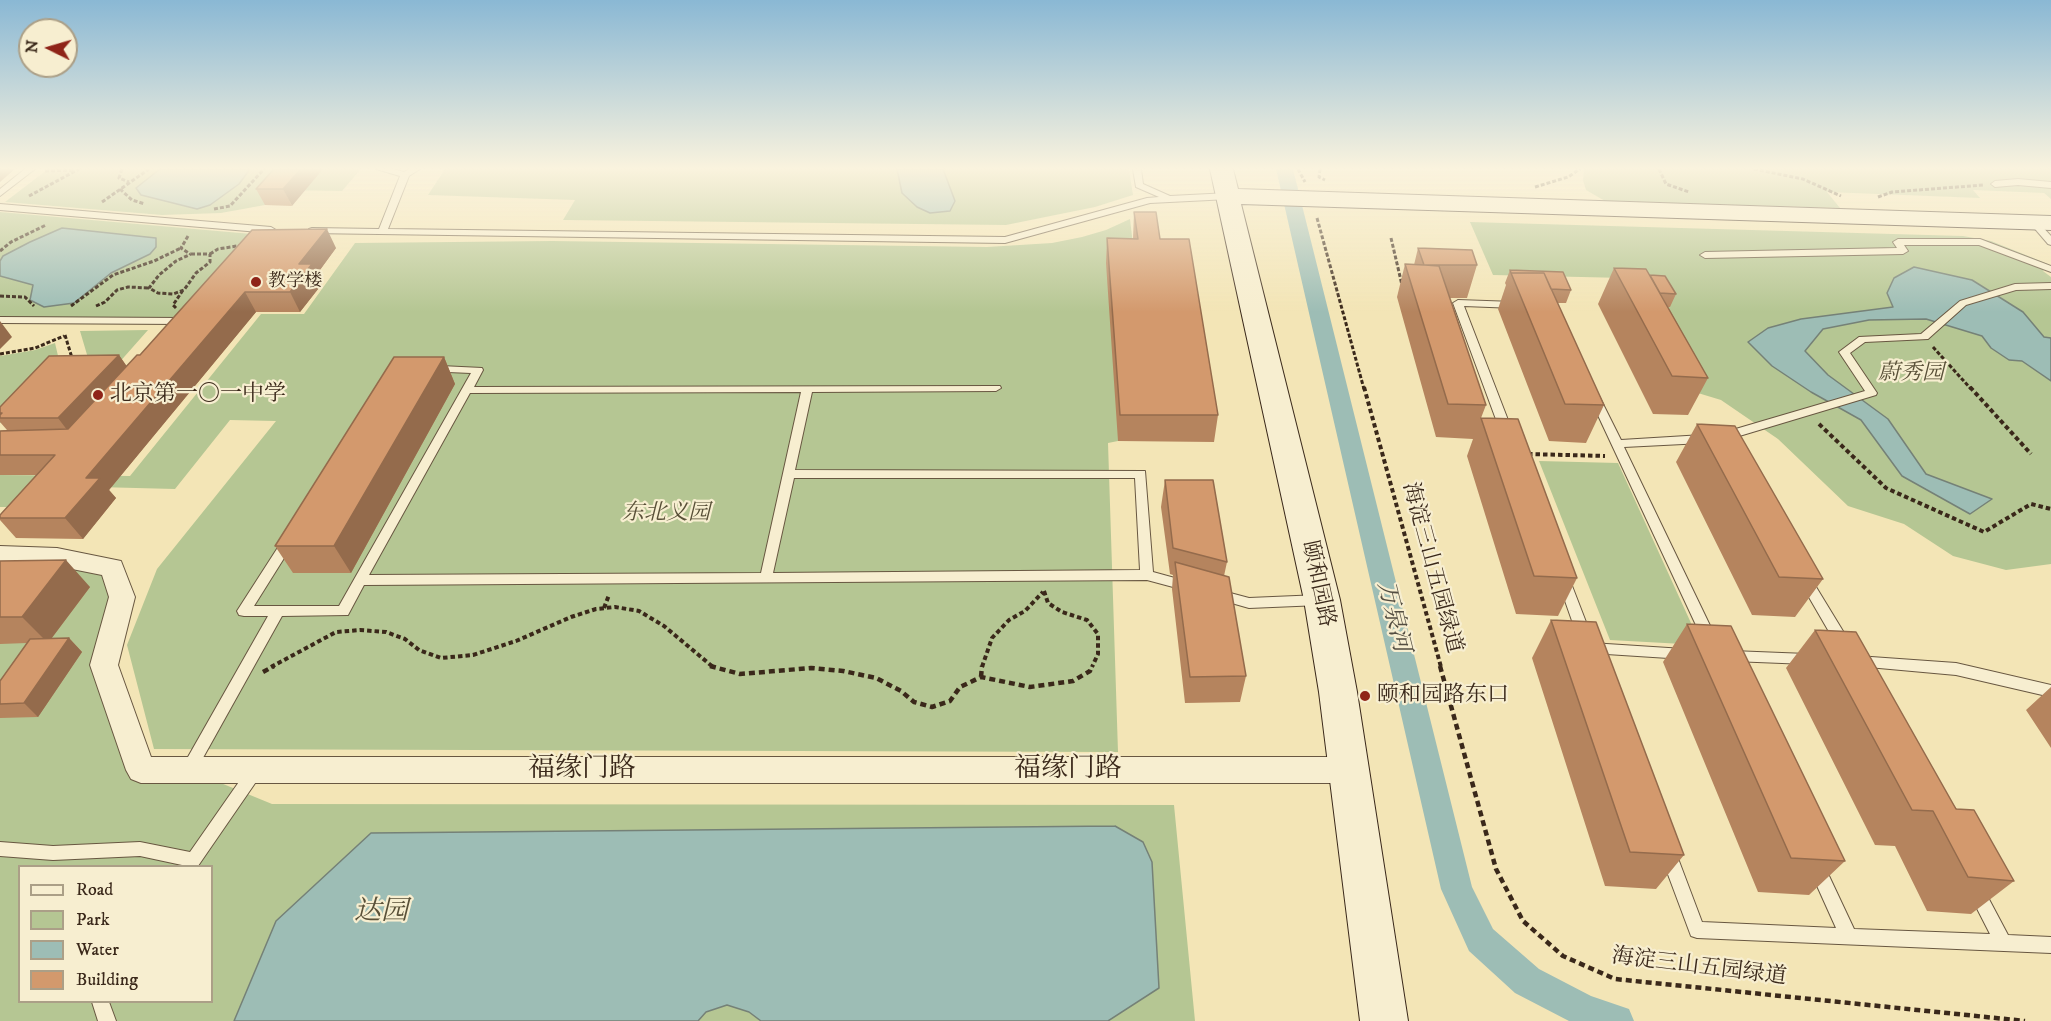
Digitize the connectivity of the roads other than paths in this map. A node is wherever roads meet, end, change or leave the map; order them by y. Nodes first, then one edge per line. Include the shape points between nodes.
1 (106, 217) edge
2 (388, 217) edge
3 (1090, 217) edge
4 (1233, 217) edge
5 (1857, 217) edge
6 (2043, 223) edge
7 (270, 230) junction
8 (281, 230) edge
9 (304, 230) edge
10 (382, 231) junction
11 (2051, 242) edge
12 (257, 245) edge
13 (1705, 255) dead end
14 (2051, 268) edge
15 (2051, 286) edge
16 (1528, 305) edge
17 (0, 321) edge
18 (190, 322) edge
19 (1586, 379) edge
20 (807, 388) junction
21 (996, 388) dead end
22 (467, 390) junction
23 (1617, 444) junction
24 (1515, 454) edge
25 (788, 474) junction
26 (0, 555) edge
27 (1557, 562) edge
28 (1799, 570) edge
29 (1147, 575) junction
30 (766, 578) junction
31 (360, 580) junction
32 (1322, 600) junction
33 (278, 611) junction
34 (1713, 645) edge
35 (1694, 654) edge
36 (1820, 660) edge
37 (1723, 667) edge
38 (2051, 691) edge
39 (189, 770) junction
40 (256, 770) junction
41 (1349, 770) junction
42 (1664, 843) edge
43 (0, 849) edge
44 (1809, 850) edge
45 (191, 863) edge
46 (1970, 880) edge
47 (1849, 937) junction
48 (2003, 942) junction
49 (2051, 945) edge
50 (101, 1003) edge
51 (107, 1021) edge
52 (1384, 1021) edge

1 - 7 lane
2 - 10 lane
3 - 10 lane via 1005,240
4 - 32 main road, 颐和园路
5 - 6 main road
6 - 11 lane
7 - 8 lane
7 - 12 lane
9 - 10 lane
13 - 14 lane via 1903,251 1898,242 1980,242
15 - 23 lane via 2014,287 1963,303 1924,338 1863,339 1844,352 1872,393 1722,443
16 - 24 lane via 1458,303
17 - 18 lane
19 - 23 lane
20 - 21 lane
20 - 22 lane
20 - 25 lane
22 - 31 lane
22 - 33 lane via 478,370 399,368 244,611
23 - 34 lane
25 - 29 lane via 1141,474
25 - 30 lane
26 - 39 street, 福缘门路 via 57,557 112,568 122,597 104,665 141,770
27 - 35 lane via 1592,654
28 - 38 lane via 1852,664 1956,669
29 - 30 lane
29 - 32 lane via 1249,603
30 - 31 lane
31 - 33 lane via 343,611
32 - 41 main road, 颐和园路
33 - 39 lane
36 - 37 lane via 1718,656
39 - 40 street, 福缘门路
40 - 41 street, 福缘门路
40 - 45 lane
41 - 52 main road, 颐和园路
42 - 47 lane via 1697,930
43 - 45 lane via 53,853 140,849
44 - 47 lane
46 - 48 lane
47 - 48 lane
48 - 49 lane
50 - 51 lane

